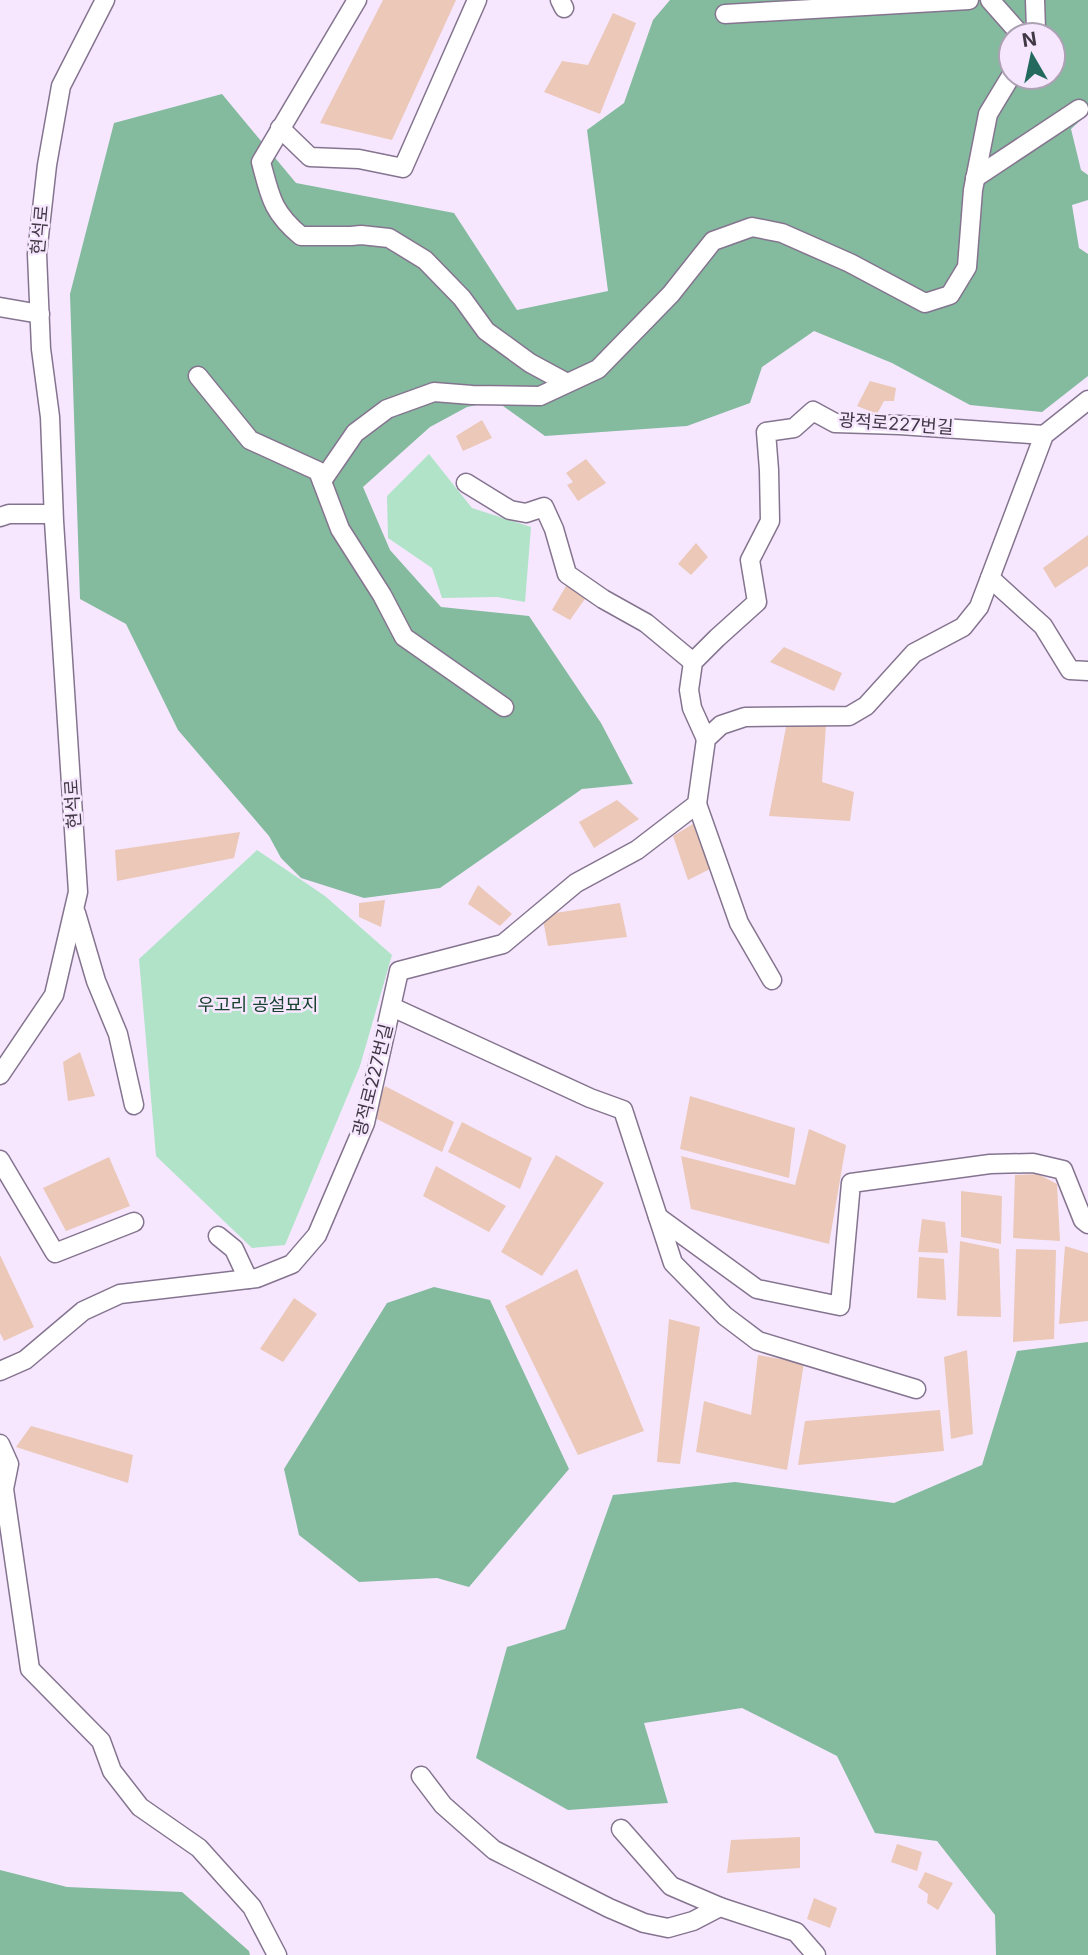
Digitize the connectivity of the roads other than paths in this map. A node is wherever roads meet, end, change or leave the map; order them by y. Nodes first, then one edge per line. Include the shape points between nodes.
1 (105, 0) edge
2 (357, 0) edge
3 (478, 0) edge
4 (969, 0) edge
5 (990, 0) edge
6 (1035, 0) edge
7 (724, 14) dead end
8 (1009, 21) edge
9 (1036, 21) edge
10 (1002, 91) edge
11 (1079, 109) dead end
12 (280, 128) junction
13 (975, 178) junction
14 (0, 307) edge
15 (40, 314) junction
16 (198, 376) dead end
17 (567, 383) junction
18 (1088, 400) edge
19 (1044, 435) junction
20 (322, 481) junction
21 (466, 483) dead end
22 (53, 514) junction
23 (0, 517) edge
24 (990, 578) junction
25 (693, 663) junction
26 (1088, 671) edge
27 (504, 708) dead end
28 (706, 739) junction
29 (697, 804) junction
30 (75, 910) junction
31 (772, 981) dead end
32 (391, 1007) junction
33 (0, 1075) edge
34 (134, 1105) dead end
35 (0, 1160) edge
36 (658, 1217) junction
37 (134, 1222) dead end
38 (1088, 1224) edge
39 (218, 1236) dead end
40 (248, 1279) junction
41 (0, 1371) edge
42 (916, 1389) dead end
43 (0, 1444) edge
44 (421, 1776) dead end
45 (621, 1829) dead end
46 (720, 1907) junction
47 (813, 1950) edge
48 (276, 1955) edge

1 - 15 street, 현석로 via 61,86 37,254
2 - 12 street
3 - 12 street via 403,168 359,159 310,157
4 - 7 street
5 - 8 street
6 - 9 street
10 - 13 street via 988,114
11 - 13 street
12 - 17 street via 261,162 273,204 289,227 300,236 389,238 425,261 462,298 486,331
13 - 17 street via 967,267 950,295 925,303 782,233 752,227 713,241 671,294 598,369
14 - 15 street
15 - 22 street, 현석로
16 - 20 street via 250,440 318,471
17 - 20 street via 540,396 434,392 387,409 355,433
18 - 19 street
19 - 24 street
19 - 25 street, 광적로227번길 via 835,423 813,411 794,428 766,432 770,521 750,559 757,602
20 - 27 street via 340,529 404,637
21 - 25 street via 510,510 527,513 544,507 567,574 646,622
22 - 23 street
22 - 30 street, 현석로 via 79,892
24 - 26 street via 1043,626 1070,670
24 - 28 street via 979,607 963,627 914,653 866,706 849,716 745,717 721,725
25 - 28 street via 692,708
28 - 29 street
29 - 31 street via 739,923
29 - 32 street, 광적로227번길 via 637,850 576,883 503,944 399,971
30 - 33 street, 현석로 via 54,995
30 - 34 street via 118,1034
32 - 36 street via 623,1110
32 - 40 street, 광적로227번길 via 365,1123 317,1235 292,1264
35 - 37 street via 55,1253
36 - 38 street via 757,1289 840,1306 851,1183 990,1164 1033,1163 1063,1170
36 - 42 street via 673,1263 725,1316 758,1341
39 - 40 street via 234,1250
40 - 41 street, 광적로227번길 via 120,1294 83,1311 25,1360
43 - 48 street via 9,1464 4,1489 30,1669 101,1741 112,1771 140,1807 199,1848 252,1907
44 - 46 street via 443,1805 494,1850 609,1908 668,1928
45 - 46 street via 671,1886
46 - 47 street via 796,1933

